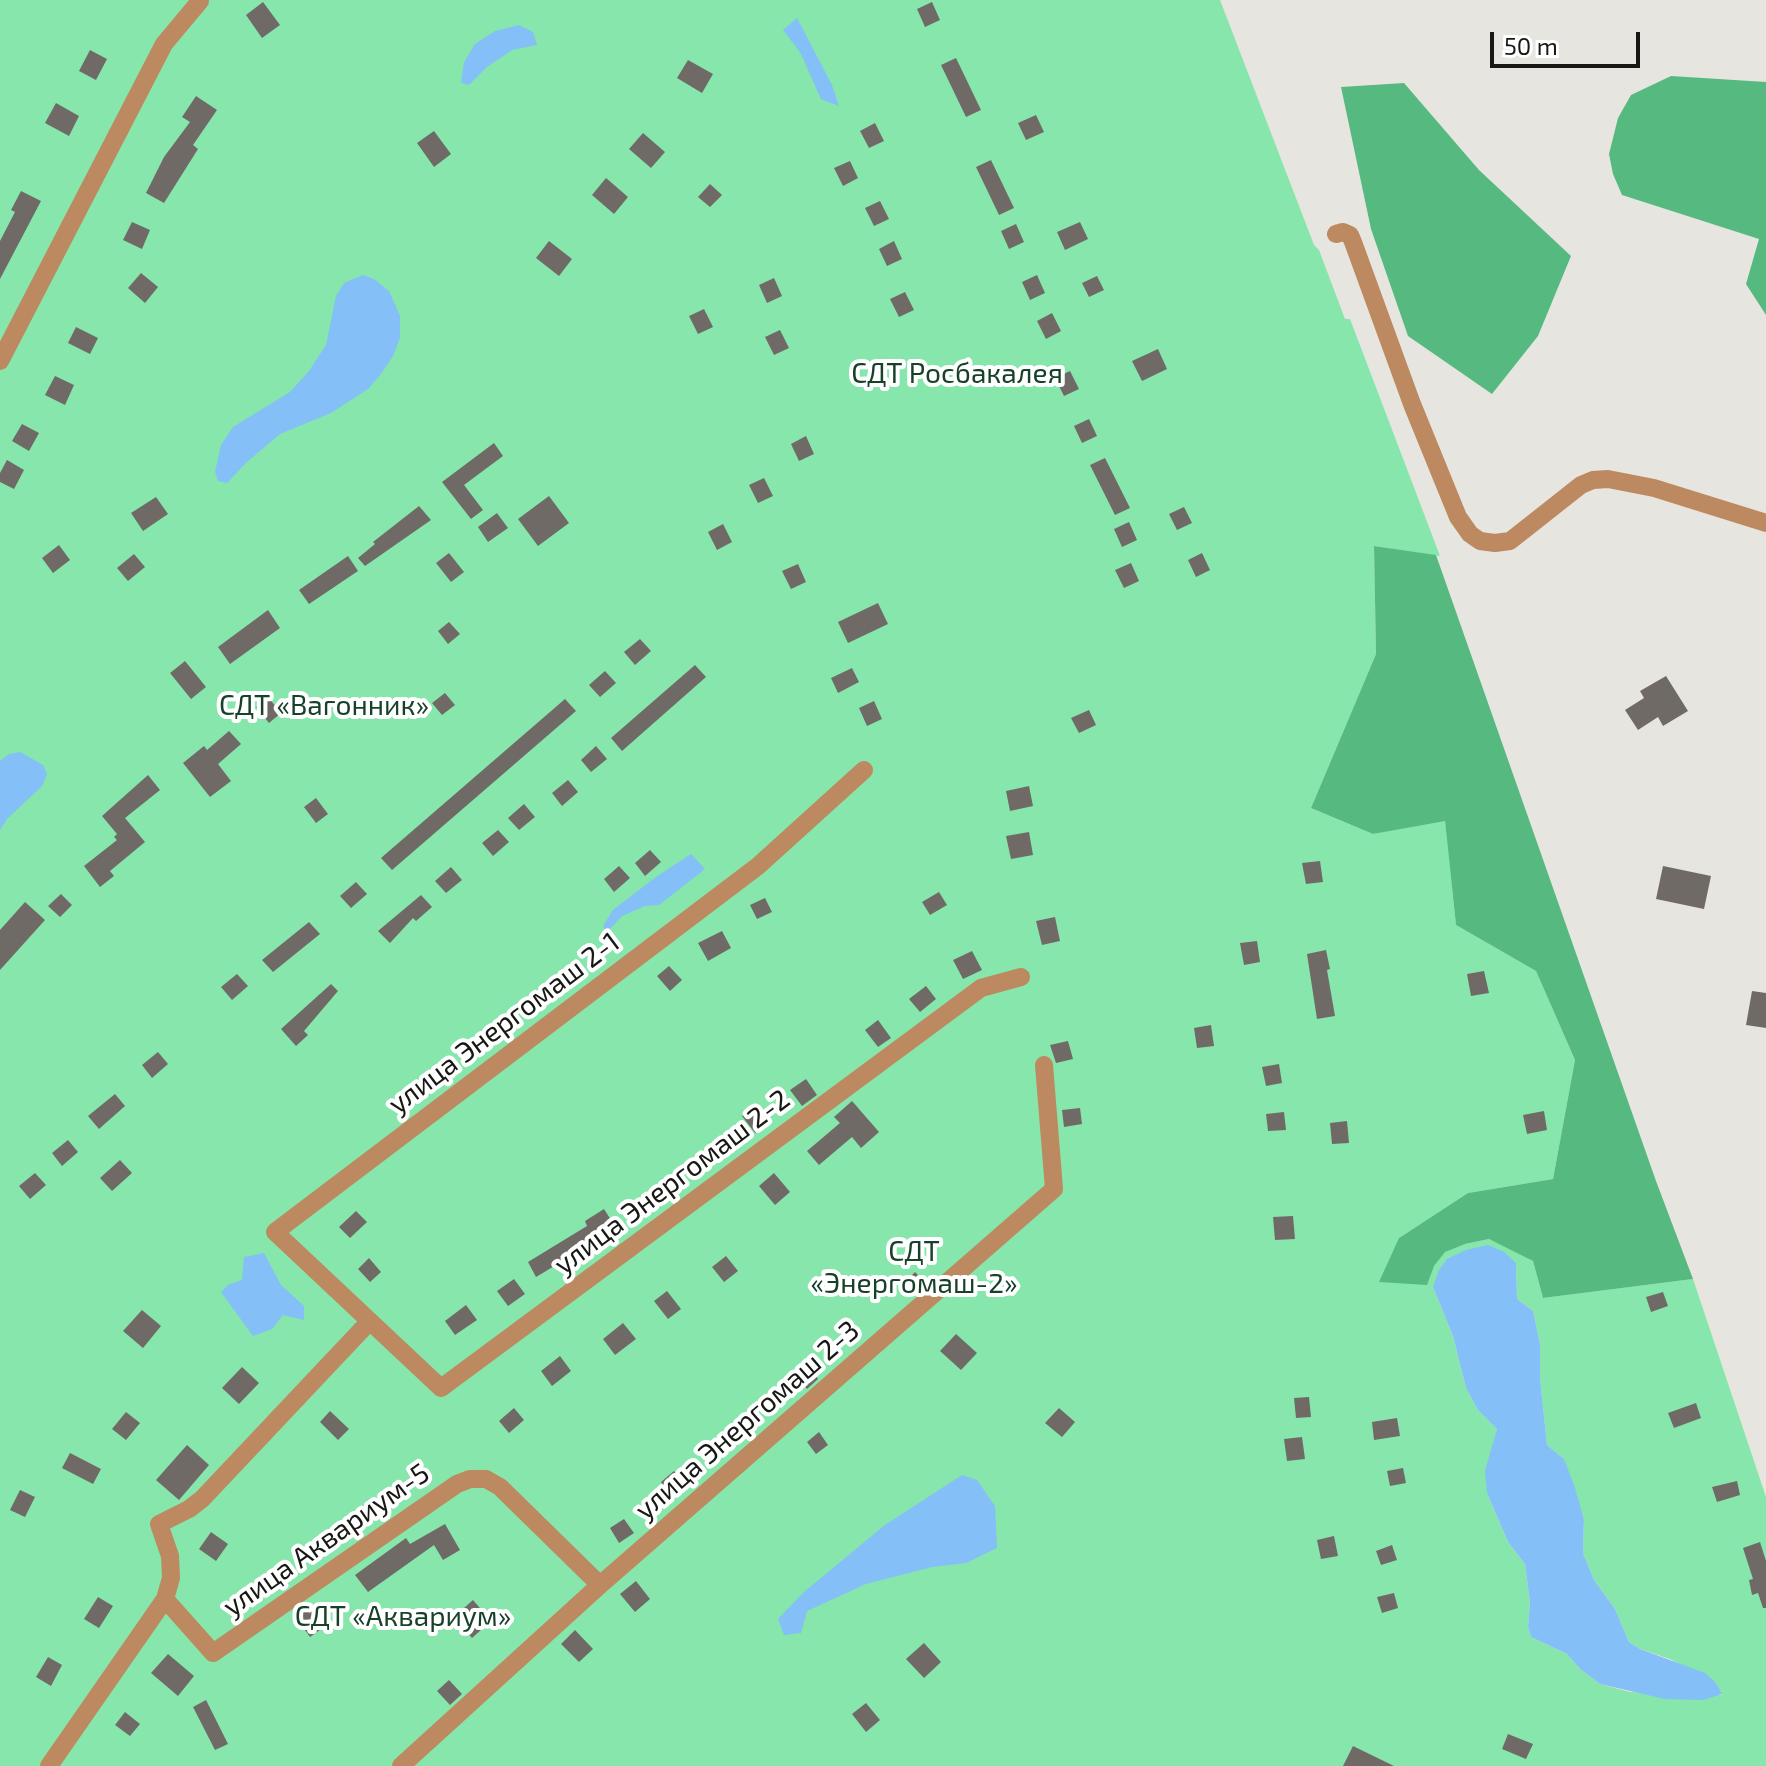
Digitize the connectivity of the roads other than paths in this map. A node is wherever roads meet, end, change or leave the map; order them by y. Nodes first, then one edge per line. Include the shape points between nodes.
1 (200, 1) edge
2 (1336, 234) dead end
3 (0, 361) edge
4 (1766, 523) edge
5 (864, 770) dead end
6 (1021, 977) dead end
7 (1044, 1065) dead end
8 (369, 1322) junction
9 (600, 1585) junction
10 (165, 1599) junction
11 (49, 1766) edge
12 (401, 1766) edge

1 - 3 street via 164,44
2 - 4 street via 1350,235 1458,517 1480,541 1510,541 1581,485 1608,479
5 - 8 street, улица Энергомаш 2-1 via 758,866 275,1232
6 - 8 street, улица Энергомаш 2-2 via 981,988 441,1388
7 - 9 street, улица Энергомаш 2-3 via 1054,1189
8 - 10 street via 202,1499 159,1524 170,1556
9 - 10 street, улица Аквариум-5 via 500,1487 486,1479 470,1479 213,1653
9 - 12 street
10 - 11 street

